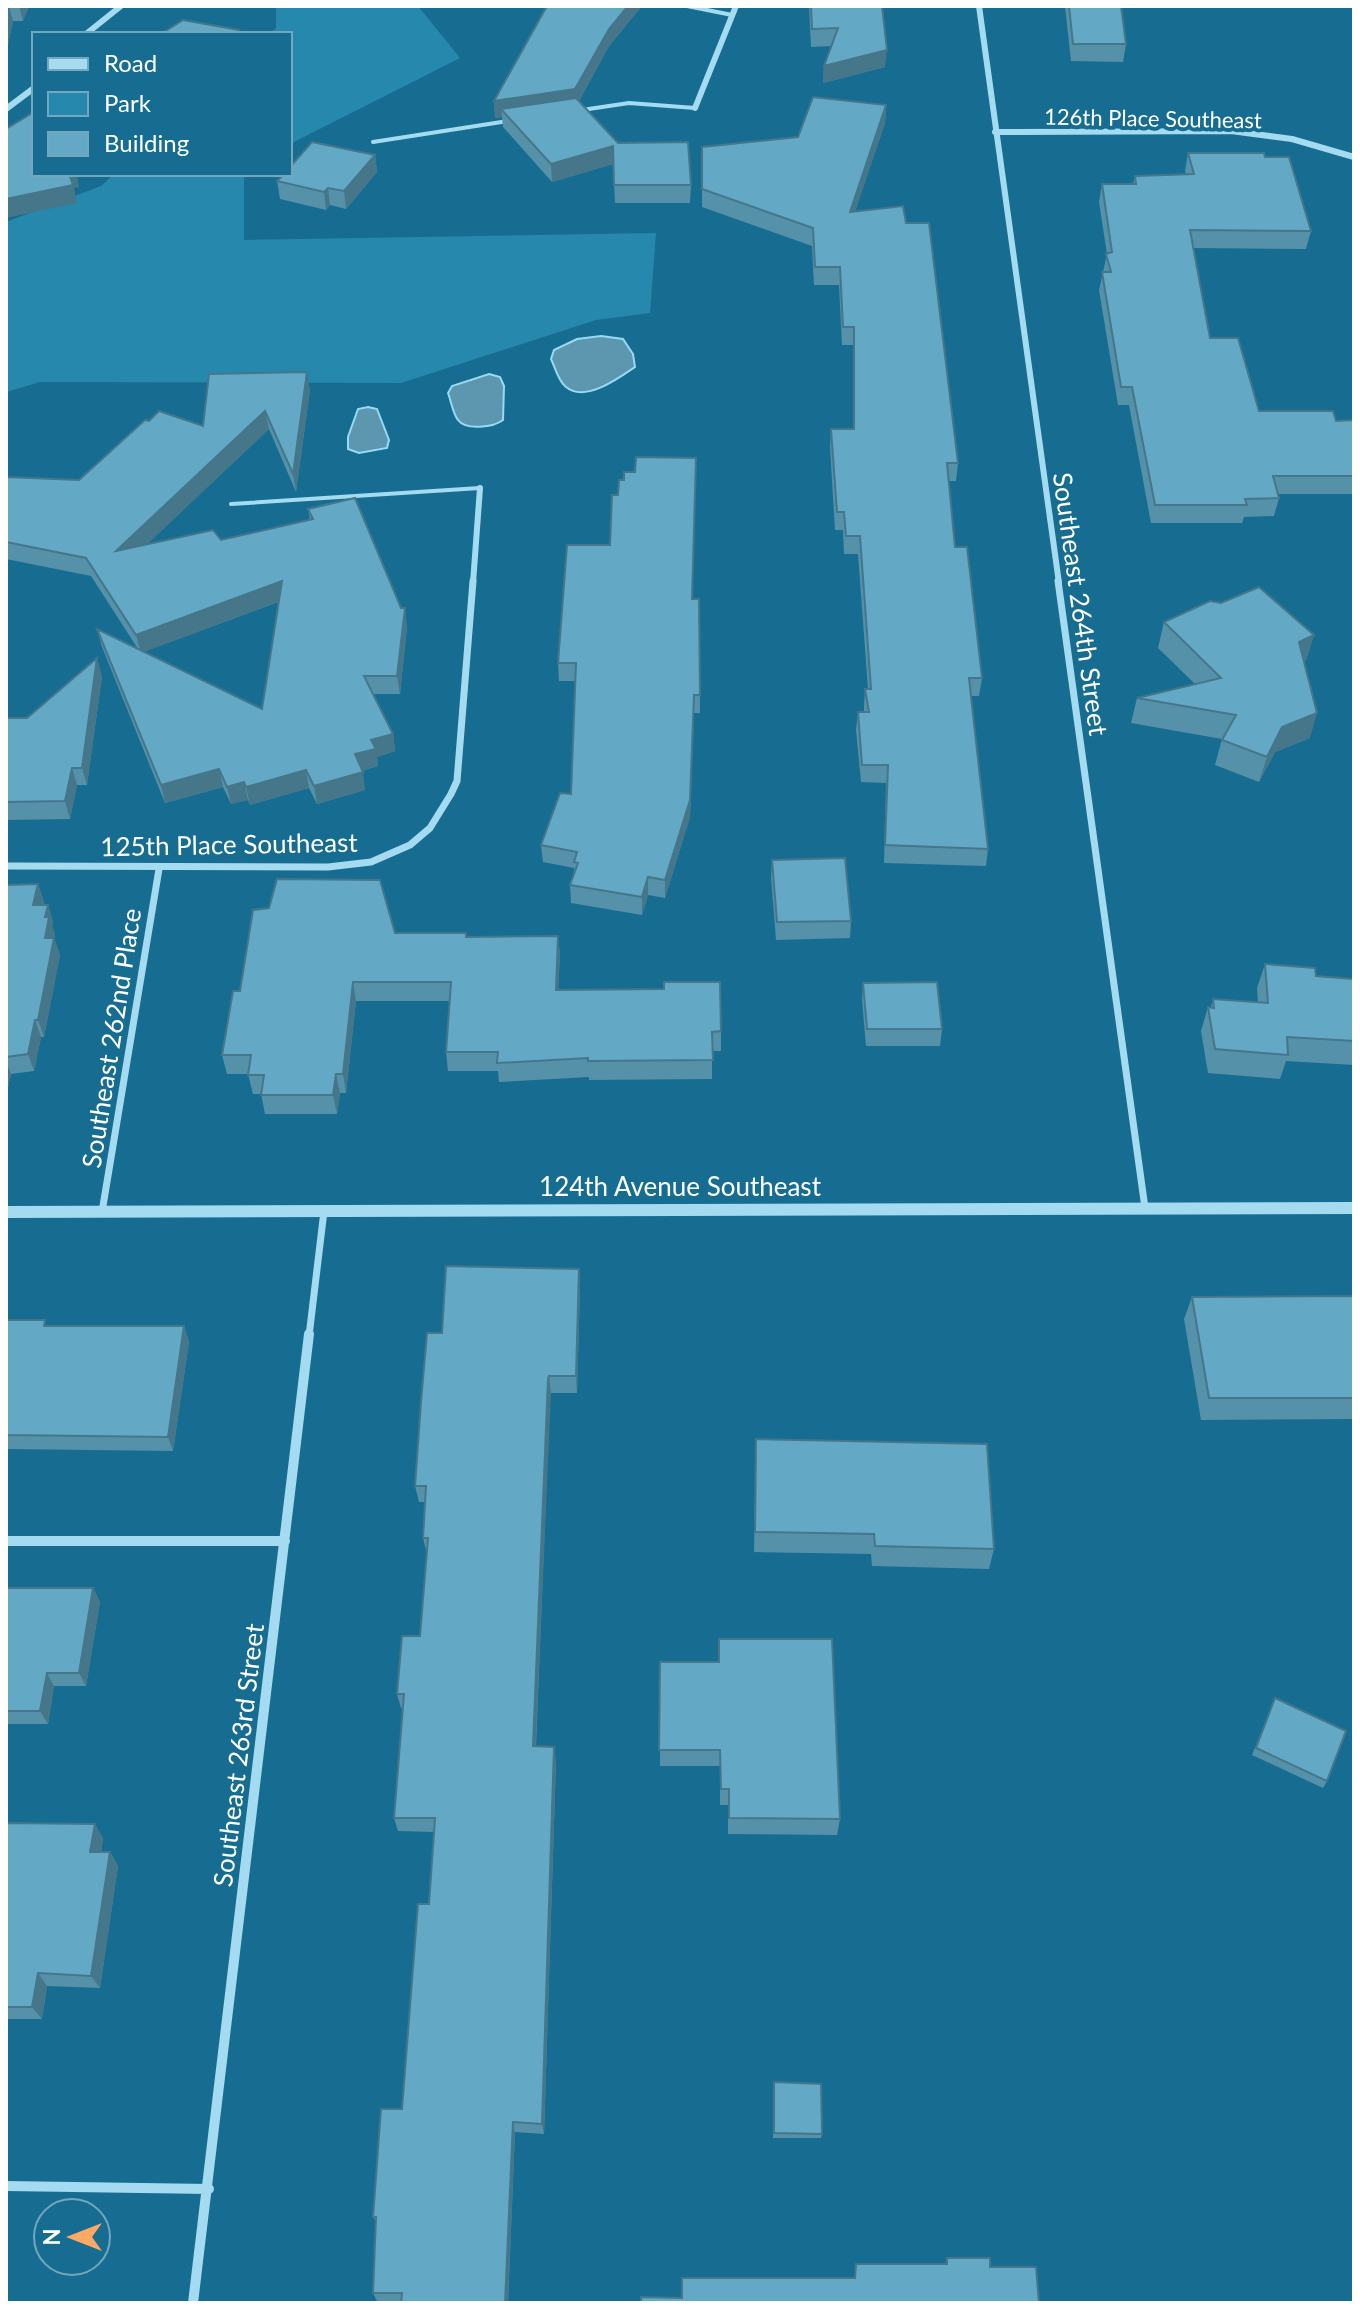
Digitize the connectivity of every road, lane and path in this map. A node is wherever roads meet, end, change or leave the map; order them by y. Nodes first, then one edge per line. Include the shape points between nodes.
1 (121, 6) edge
2 (687, 6) edge
3 (736, 6) edge
4 (979, 6) edge
5 (732, 15) junction
6 (88, 32) edge
7 (32, 90) edge
8 (695, 108) joint
9 (6, 109) edge
10 (568, 112) edge
11 (508, 121) edge
12 (995, 132) junction
13 (373, 142) dead end
14 (1354, 157) edge
15 (480, 488) joint
16 (231, 504) dead end
17 (6, 866) edge
18 (159, 869) junction
19 (1145, 1208) junction
20 (1354, 1208) edge
21 (324, 1211) junction
22 (6, 1212) edge
23 (102, 1212) junction
24 (6, 1541) edge
25 (285, 1541) junction
26 (6, 2186) edge
27 (209, 2189) junction
28 (193, 2303) edge

1 - 6 street
2 - 5 lane
3 - 5 street
4 - 12 street, Southeast 264th Street
5 - 8 street
7 - 9 street
8 - 10 lane via 629,103
11 - 13 lane
12 - 14 street, 126th Place Southeast via 1231,131 1292,139
12 - 19 street, Southeast 264th Street
15 - 16 lane
15 - 18 street, 125th Place Southeast via 457,781 443,813 423,837 387,858 353,866
17 - 18 street, 125th Place Southeast
18 - 23 street, Southeast 262nd Place
19 - 20 street, 124th Avenue Southeast
19 - 21 street, 124th Avenue Southeast
21 - 23 street, 124th Avenue Southeast
21 - 25 street, Southeast 263rd Street
22 - 23 street, 124th Avenue Southeast
24 - 25 street
25 - 27 street, Southeast 263rd Street
26 - 27 street
27 - 28 street, Southeast 263rd Street

